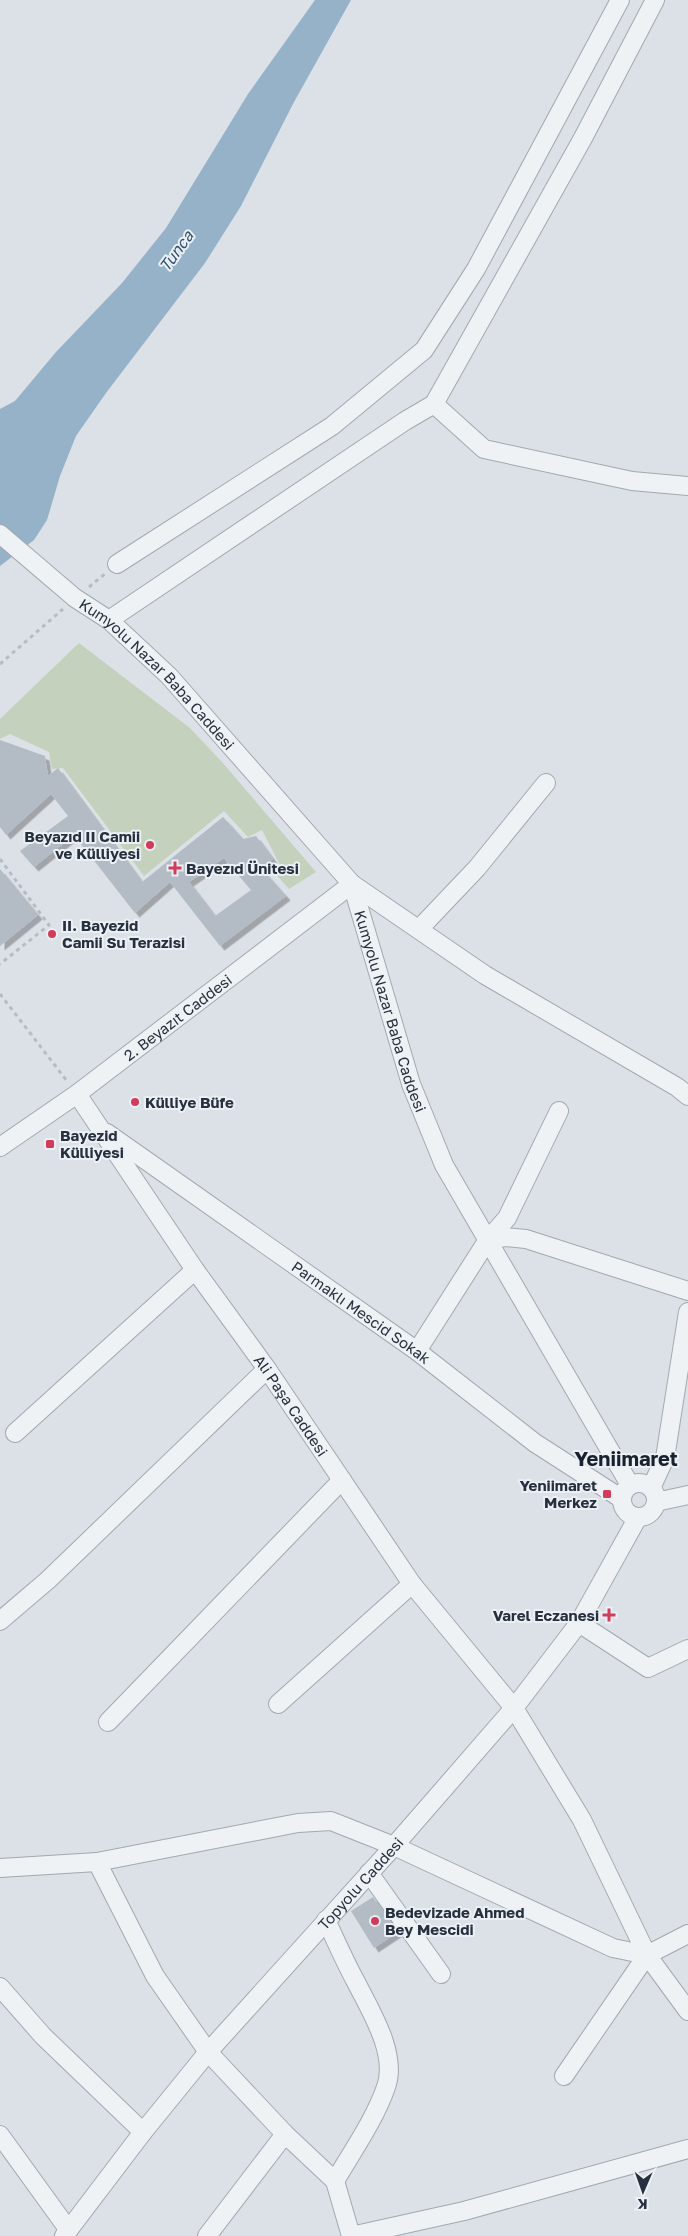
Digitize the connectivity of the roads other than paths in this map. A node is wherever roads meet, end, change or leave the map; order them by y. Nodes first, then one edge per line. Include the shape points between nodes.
1 (620, 0) edge
2 (656, 0) edge
3 (434, 404) junction
4 (688, 486) edge
5 (0, 534) edge
6 (117, 564) road end
7 (109, 620) junction
8 (546, 783) dead end
9 (352, 884) junction
10 (419, 929) junction
11 (77, 1094) junction
12 (688, 1096) edge
13 (559, 1111) dead end
14 (99, 1128) junction
15 (0, 1147) edge
16 (487, 1241) junction
17 (195, 1270) junction
18 (688, 1291) edge
19 (688, 1312) edge
20 (417, 1351) junction
21 (267, 1369) junction
22 (15, 1433) dead end
23 (342, 1480) junction
24 (626, 1492) junction
25 (654, 1495) junction
26 (688, 1495) edge
27 (638, 1517) junction
28 (412, 1584) junction
29 (0, 1621) edge
30 (579, 1623) junction
31 (688, 1649) edge
32 (278, 1704) dead end
33 (514, 1708) junction
34 (108, 1722) dead end
35 (394, 1846) junction
36 (97, 1862) junction
37 (0, 1868) edge
38 (369, 1873) junction
39 (326, 1920) junction
40 (688, 1934) edge
41 (647, 1955) junction
42 (441, 1974) dead end
43 (0, 1987) edge
44 (688, 2011) edge
45 (208, 2052) junction
46 (564, 2076) dead end
47 (143, 2132) junction
48 (285, 2134) junction
49 (0, 2135) edge
50 (688, 2149) edge
51 (335, 2181) junction
52 (66, 2232) edge
53 (206, 2236) edge
54 (351, 2236) edge

1 - 6 street via 476,269 424,350 332,426
2 - 3 street
3 - 4 street via 484,449 632,481
3 - 7 street
5 - 7 street, Kumyolu Nazar Baba Caddesi via 75,598
7 - 9 street, Kumyolu Nazar Baba Caddesi via 169,676
8 - 10 street via 477,868
9 - 10 street
9 - 11 street, 2. Beyazıt Caddesi
9 - 16 street, Kumyolu Nazar Baba Caddesi via 426,1126
10 - 12 street via 485,975
11 - 14 street, Ali Paşa Caddesi
11 - 15 street, 2. Beyazıt Caddesi
13 - 16 street via 507,1218
14 - 17 street, Ali Paşa Caddesi
14 - 20 street, Parmaklı Mescid Sokak
16 - 18 street via 505,1237 526,1239
16 - 20 street
16 - 24 street, Kumyolu Nazar Baba Caddesi
17 - 21 street, Ali Paşa Caddesi
17 - 22 street
19 - 25 street via 665,1458
20 - 24 street, Parmaklı Mescid Sokak via 535,1443
21 - 23 street, Ali Paşa Caddesi
21 - 29 street via 48,1580
23 - 28 street, Ali Paşa Caddesi
23 - 34 street
24 - 25 street via 641,1483
24 - 27 street via 625,1510
25 - 26 street
25 - 27 street via 648,1515
27 - 30 street, Topyolu Caddesi
28 - 32 street
28 - 33 street, Ali Paşa Caddesi
30 - 31 street via 648,1668
30 - 33 street, Topyolu Caddesi
33 - 35 street, Topyolu Caddesi
33 - 41 street, Ali Paşa Caddesi via 582,1820
35 - 36 street via 331,1821 307,1822
35 - 38 street, Topyolu Caddesi
35 - 41 street via 613,1948
36 - 37 street
36 - 45 street via 155,1976
38 - 39 street, Topyolu Caddesi
38 - 42 street
39 - 45 street, Topyolu Caddesi
39 - 51 street via 376,2022 388,2067 387,2085
40 - 41 street
41 - 44 street, Ali Paşa Caddesi
41 - 46 street
43 - 47 street via 43,2036
45 - 47 street, Topyolu Caddesi
45 - 48 street
47 - 52 street, Topyolu Caddesi
48 - 51 street
48 - 53 street
49 - 52 street
50 - 54 street via 464,2211
51 - 54 street

